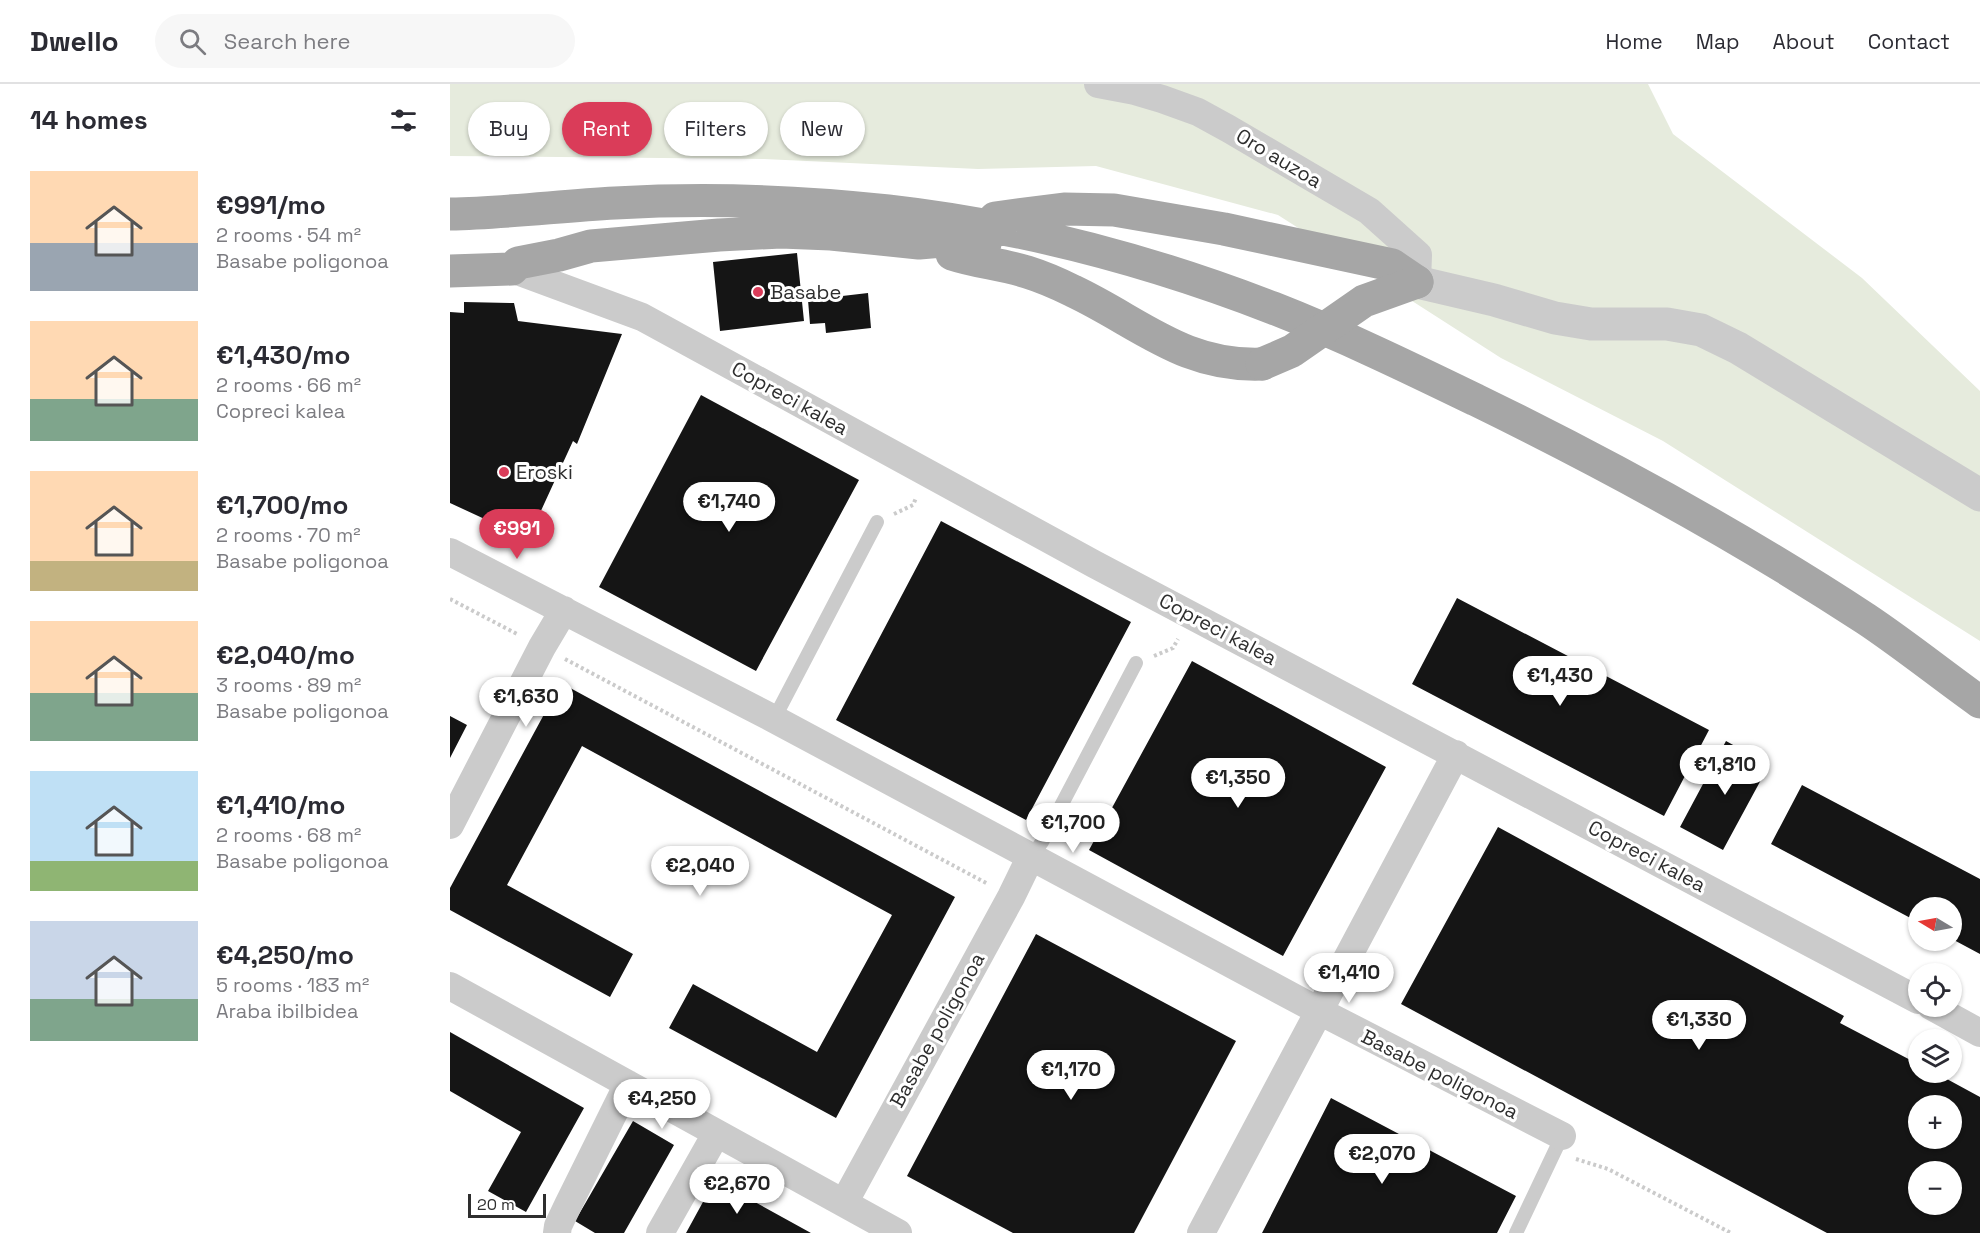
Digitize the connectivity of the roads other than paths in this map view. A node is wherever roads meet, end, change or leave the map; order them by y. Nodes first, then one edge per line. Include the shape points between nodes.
1 (1098, 84) edge
2 (450, 214) edge
3 (972, 222) junction
4 (918, 243) junction
5 (512, 269) junction
6 (450, 271) edge
7 (1169, 271) junction
8 (1417, 282) junction
9 (1980, 495) edge
10 (877, 522) road end
11 (451, 554) edge
12 (564, 610) junction
13 (1136, 663) road end
14 (1980, 702) edge
15 (774, 719) junction
16 (1456, 754) junction
17 (450, 825) edge
18 (1030, 858) junction
19 (450, 986) edge
20 (1908, 995) edge
21 (1319, 1011) junction
22 (1951, 1017) edge
23 (1980, 1033) edge
24 (628, 1084) junction
25 (716, 1134) junction
26 (1558, 1144) joint
27 (844, 1203) junction
28 (557, 1233) edge
29 (660, 1233) edge
30 (898, 1233) edge
31 (1201, 1233) edge
32 (1516, 1233) edge

1 - 8 street, Oro auzoa via 1198,112 1369,211 1418,255
2 - 3 main road via 726,201 795,203
3 - 7 main road via 1097,249
3 - 8 main road via 1064,208 1114,210 1224,228 1392,265
4 - 5 main road via 831,234 719,235 591,246 518,263
4 - 7 main road via 982,243 1110,273 1140,276
4 - 8 main road, bridge via 1027,272 1075,291 1137,327 1200,356 1244,364 1262,364 1292,351 1364,300
5 - 6 main road
5 - 16 street, Copreci kalea via 642,317 1084,559
7 - 14 main road via 1274,308 1404,365 1664,496 1869,621
8 - 9 street via 1555,318 1591,324 1667,324 1701,330 1738,348
10 - 15 lane
11 - 12 street, Basabe poligonoa
12 - 15 street, Basabe poligonoa
12 - 17 street
13 - 18 lane, Basabe poligonoa
15 - 18 street, Basabe poligonoa
16 - 20 street, Copreci kalea
16 - 21 street
18 - 21 street, Basabe poligonoa
18 - 27 street, Basabe poligonoa
19 - 24 street
21 - 26 street, Basabe poligonoa
21 - 31 street
22 - 23 street
24 - 25 street
24 - 28 street
25 - 27 street
25 - 29 street
26 - 32 lane
27 - 30 street

